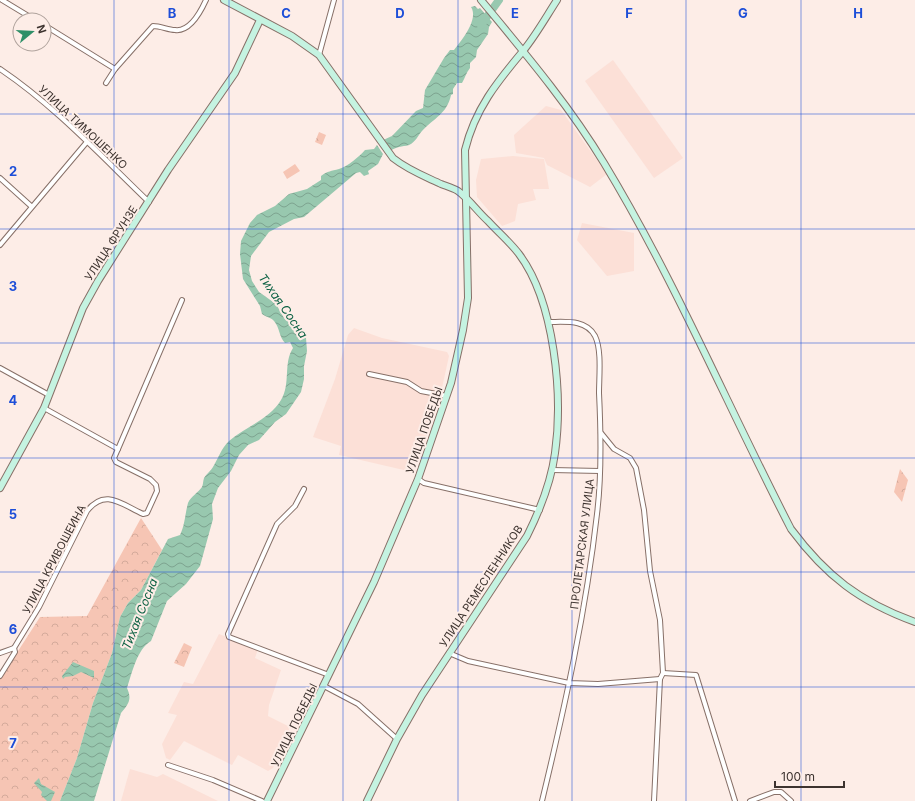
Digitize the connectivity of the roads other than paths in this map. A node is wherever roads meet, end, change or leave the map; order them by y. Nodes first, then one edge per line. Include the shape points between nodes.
1 (2, 0) edge
2 (206, 0) edge
3 (224, 0) edge
4 (334, 0) edge
5 (482, 0) edge
6 (557, 0) edge
7 (22, 12) edge
8 (260, 20) junction
9 (52, 31) edge
10 (523, 50) junction
11 (319, 56) junction
12 (115, 69) junction
13 (0, 70) edge
14 (106, 83) dead end
15 (86, 143) junction
16 (0, 178) edge
17 (467, 200) junction
18 (149, 202) junction
19 (31, 206) junction
20 (0, 245) edge
21 (182, 300) dead end
22 (549, 322) junction
23 (0, 368) edge
24 (369, 374) dead end
25 (48, 395) junction
26 (447, 396) junction
27 (44, 408) junction
28 (601, 434) junction
29 (118, 449) junction
30 (552, 470) junction
31 (600, 471) junction
32 (418, 479) junction
33 (0, 488) edge
34 (304, 489) dead end
35 (540, 510) junction
36 (915, 622) edge
37 (14, 648) junction
38 (0, 653) edge
39 (449, 653) junction
40 (663, 673) junction
41 (330, 675) junction
42 (0, 676) edge
43 (660, 679) junction
44 (569, 683) junction
45 (324, 686) junction
46 (396, 739) junction
47 (168, 764) dead end
48 (789, 799) edge
49 (262, 801) edge
50 (267, 801) edge
51 (367, 801) edge
52 (542, 801) edge
53 (654, 801) edge
54 (735, 801) edge
55 (750, 801) edge

1 - 7 street
2 - 12 street via 190,24 182,30 153,26
3 - 8 main road, УЛИЦА РЕМЕСЛЕННИКОВ
4 - 11 street
5 - 10 main road
6 - 10 main road, УЛИЦА ПОБЕДЫ
8 - 11 main road, УЛИЦА РЕМЕСЛЕННИКОВ via 292,36
8 - 18 main road, УЛИЦА ФРУНЗЕ via 235,73
9 - 12 street
10 - 17 main road, УЛИЦА ПОБЕДЫ via 496,84 469,136 465,150
10 - 36 main road via 603,161 631,209 791,528 810,555 832,576 873,605
11 - 17 main road, УЛИЦА РЕМЕСЛЕННИКОВ via 394,158 406,168 457,191
12 - 14 street
13 - 15 street, УЛИЦА ТИМОШЕНКО via 28,88
15 - 18 street, УЛИЦА ТИМОШЕНКО
15 - 19 street
16 - 19 street
17 - 22 main road, УЛИЦА РЕМЕСЛЕННИКОВ via 519,254 539,292
17 - 26 main road, УЛИЦА ПОБЕДЫ via 468,298
18 - 25 main road, УЛИЦА ФРУНЗЕ via 83,308
19 - 20 street
21 - 29 street
22 - 28 street, ПРОЛЕТАРСКАЯ УЛИЦА via 576,322 589,328 595,337 599,358
22 - 30 main road, УЛИЦА РЕМЕСЛЕННИКОВ via 557,409
23 - 25 street
24 - 26 street via 407,382 421,391
25 - 27 main road, УЛИЦА ФРУНЗЕ
26 - 32 main road, УЛИЦА ПОБЕДЫ
27 - 29 street
27 - 33 main road, УЛИЦА ФРУНЗЕ
28 - 31 street, ПРОЛЕТАРСКАЯ УЛИЦА
28 - 40 street via 614,449 630,458 636,468 644,510 650,571 660,620
29 - 37 street, УЛИЦА КРИВОШЕИНА via 114,458 116,462 156,484 157,491 151,507 143,514 107,498 93,504 87,511 39,607
30 - 31 street
30 - 35 main road, УЛИЦА РЕМЕСЛЕННИКОВ
31 - 44 street, ПРОЛЕТАРСКАЯ УЛИЦА via 588,585
32 - 35 street via 424,483
32 - 41 main road, УЛИЦА ПОБЕДЫ via 374,582
34 - 41 street via 295,506 277,524 228,630 229,637
35 - 39 main road, УЛИЦА РЕМЕСЛЕННИКОВ via 527,536
37 - 38 street
37 - 42 street via 15,652
39 - 44 street via 468,661
39 - 46 main road, УЛИЦА РЕМЕСЛЕННИКОВ
40 - 43 street
40 - 54 street via 696,675
41 - 45 main road, УЛИЦА ПОБЕДЫ
43 - 44 street via 598,684
43 - 53 street
44 - 52 street, ПРОЛЕТАРСКАЯ УЛИЦА
45 - 46 street via 358,704
45 - 50 main road, УЛИЦА ПОБЕДЫ
46 - 51 main road, УЛИЦА РЕМЕСЛЕННИКОВ
47 - 49 street
48 - 55 street via 781,792 774,792

